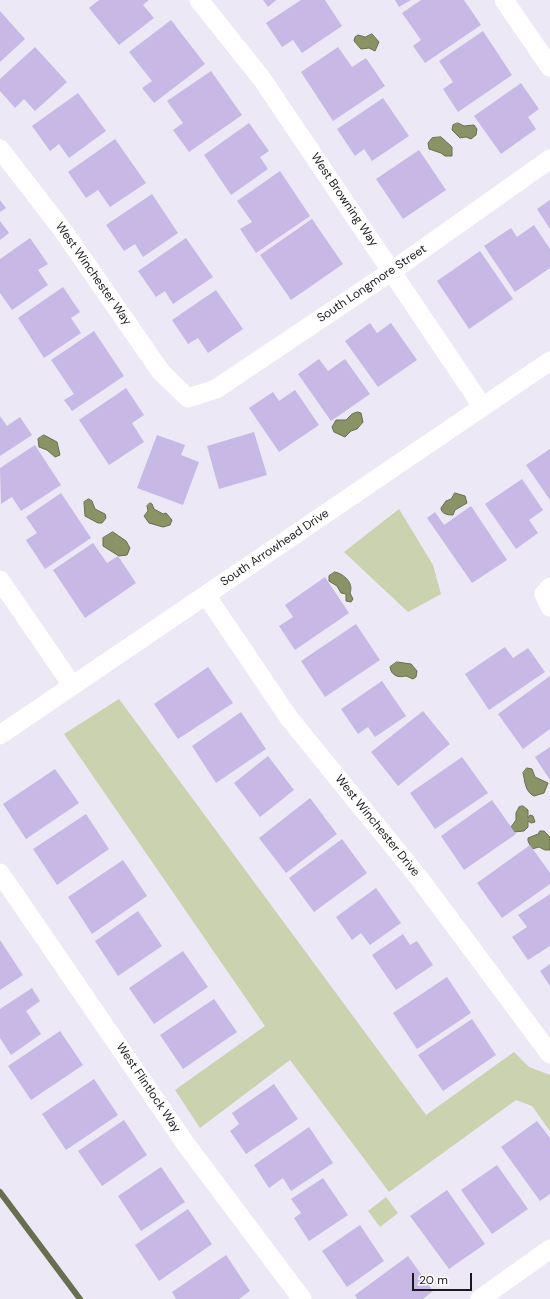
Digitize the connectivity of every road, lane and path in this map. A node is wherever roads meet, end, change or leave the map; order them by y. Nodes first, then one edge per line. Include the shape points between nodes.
1 (199, 0) edge
2 (504, 0) edge
3 (550, 67) edge
4 (0, 149) edge
5 (550, 159) edge
6 (392, 271) junction
7 (548, 365) edge
8 (188, 398) joint
9 (482, 406) junction
10 (0, 580) edge
11 (206, 595) junction
12 (72, 685) junction
13 (0, 735) edge
14 (0, 873) edge
15 (550, 1054) edge
16 (550, 1249) edge
17 (302, 1299) edge
18 (480, 1299) edge

1 - 6 street, West Browning Way via 262,78
2 - 3 street
4 - 8 street, West Winchester Way via 64,232 161,372
5 - 6 street, South Longmore Street
6 - 8 street, South Longmore Street via 216,389
6 - 9 street, West Browning Way
7 - 9 street, South Arrowhead Drive
9 - 11 street, South Arrowhead Drive
10 - 12 street
11 - 12 street, South Arrowhead Drive
11 - 15 street, West Winchester Drive via 289,718 419,878
12 - 13 street, South Arrowhead Drive
14 - 17 street, West Flintlock Way via 185,1143
16 - 18 street

